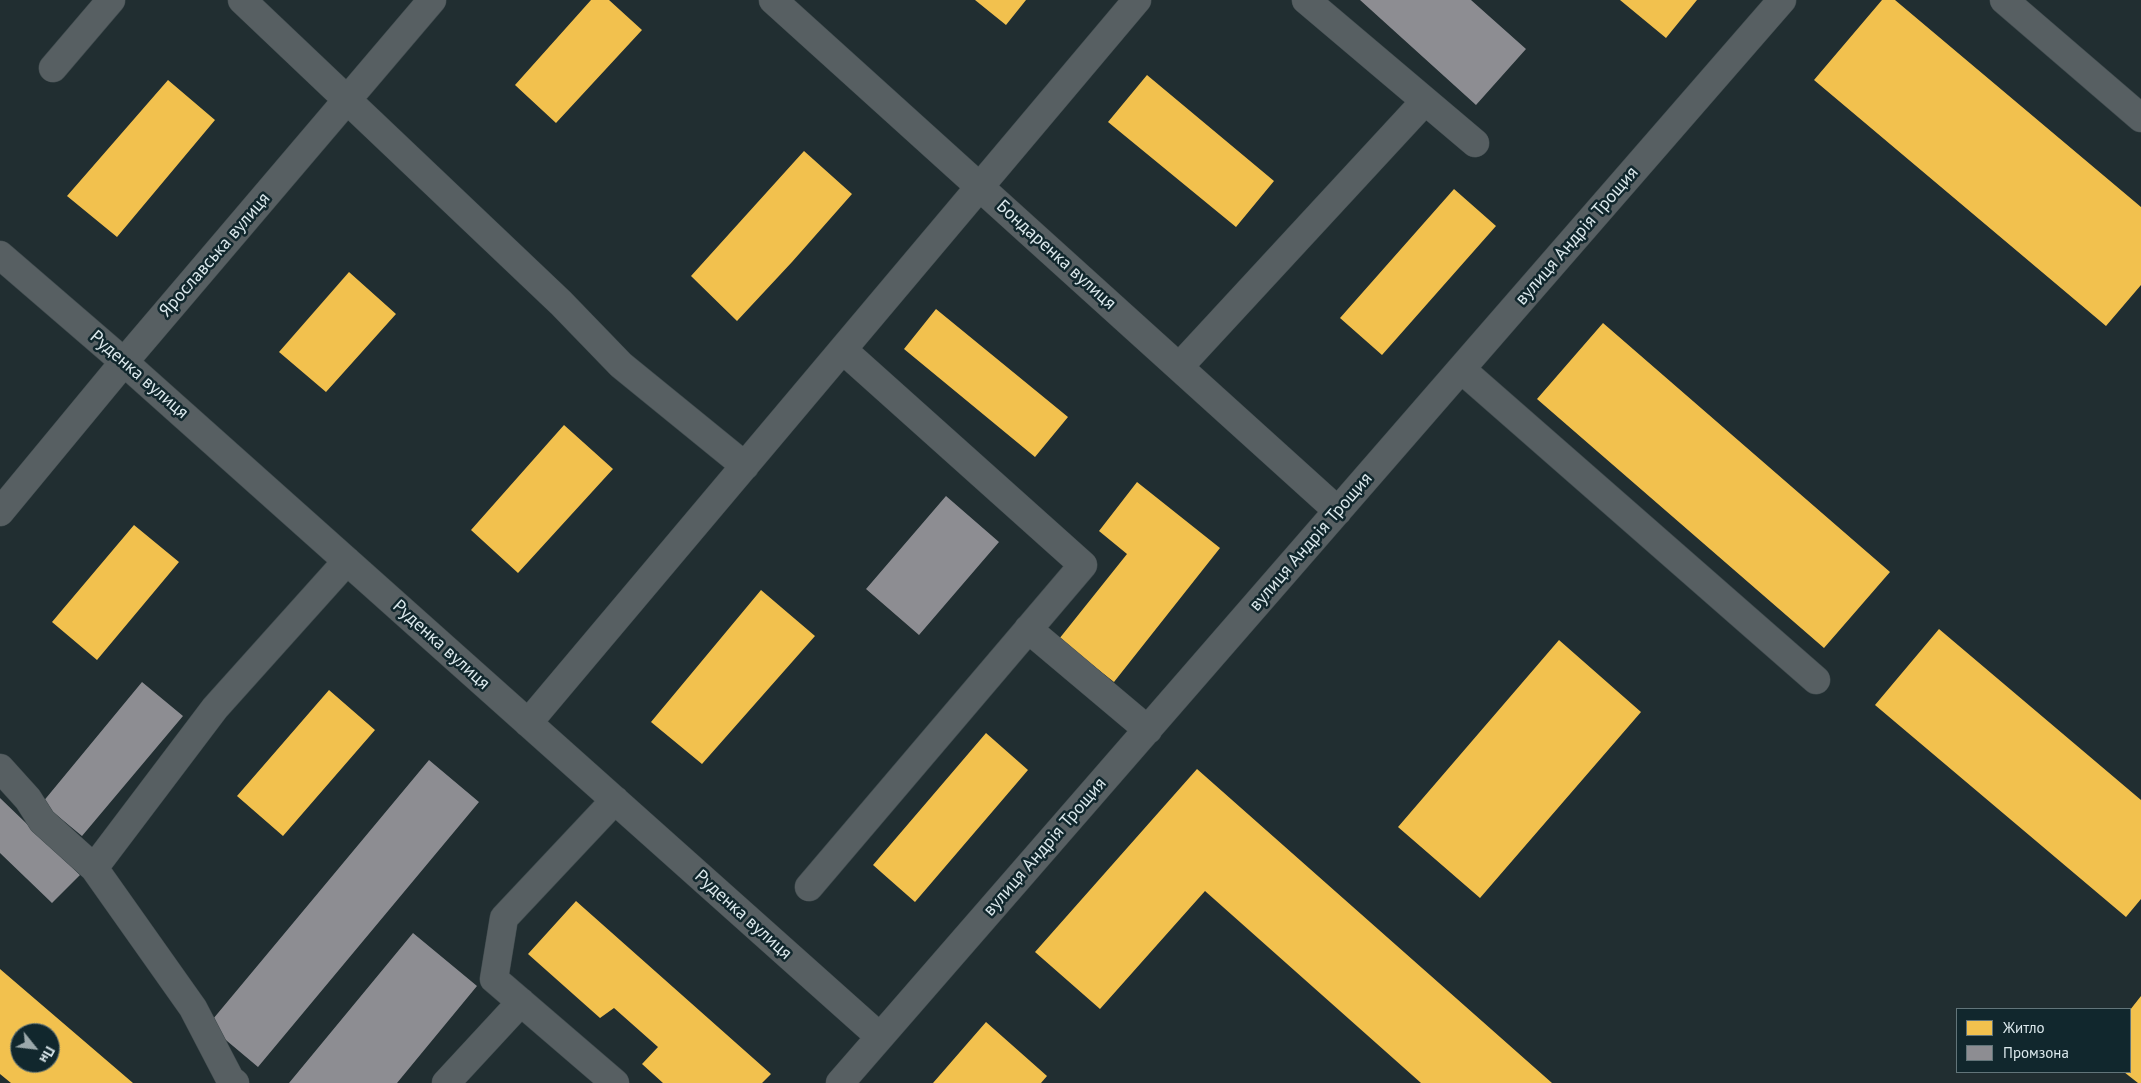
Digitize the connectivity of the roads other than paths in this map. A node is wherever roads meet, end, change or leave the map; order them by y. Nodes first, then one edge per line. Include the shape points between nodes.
1 (111, 0) edge
2 (242, 0) edge
3 (432, 0) edge
4 (774, 0) edge
5 (1137, 0) edge
6 (1306, 0) edge
7 (1782, 0) edge
8 (2004, 0) edge
9 (53, 68) dead end
10 (348, 100) junction
11 (1425, 101) junction
12 (2141, 118) edge
13 (1475, 143) dead end
14 (980, 187) junction
15 (0, 255) edge
16 (843, 350) junction
17 (124, 362) junction
18 (1179, 367) junction
19 (1461, 369) junction
20 (745, 466) junction
21 (1338, 511) junction
22 (0, 512) edge
23 (347, 561) junction
24 (1028, 629) junction
25 (1816, 680) dead end
26 (528, 723) junction
27 (1148, 730) junction
28 (0, 768) edge
29 (615, 800) junction
30 (94, 868) junction
31 (809, 887) dead end
32 (521, 1002) junction
33 (880, 1037) junction
34 (235, 1083) edge
35 (446, 1083) edge
36 (615, 1083) edge
37 (840, 1083) edge

1 - 9 street
2 - 10 street
3 - 10 street, Ярославська вулиця
4 - 14 street, Бондаренка вулиця
5 - 14 street
6 - 11 street
7 - 19 street, вулиця Андрія Трощия
8 - 12 street
10 - 17 street, Ярославська вулиця
10 - 20 street via 562,303 621,365
11 - 13 street
11 - 18 street
14 - 16 street
14 - 18 street, Бондаренка вулиця
15 - 17 street, Руденка вулиця
16 - 20 street
16 - 24 street via 1083,564
17 - 22 street, Ярославська вулиця
17 - 23 street, Руденка вулиця
18 - 21 street, Бондаренка вулиця
19 - 21 street, вулиця Андрія Трощия
19 - 25 street
20 - 26 street
21 - 27 street, вулиця Андрія Трощия
23 - 26 street, Руденка вулиця
23 - 30 street via 215,708
24 - 27 street
24 - 31 street
26 - 29 street, Руденка вулиця
27 - 33 street, вулиця Андрія Трощия
28 - 30 street via 28,799 42,821
29 - 32 street via 504,918 494,979
29 - 33 street, Руденка вулиця
30 - 34 street via 193,1008
32 - 35 street
32 - 36 street
33 - 37 street, вулиця Андрія Трощия

